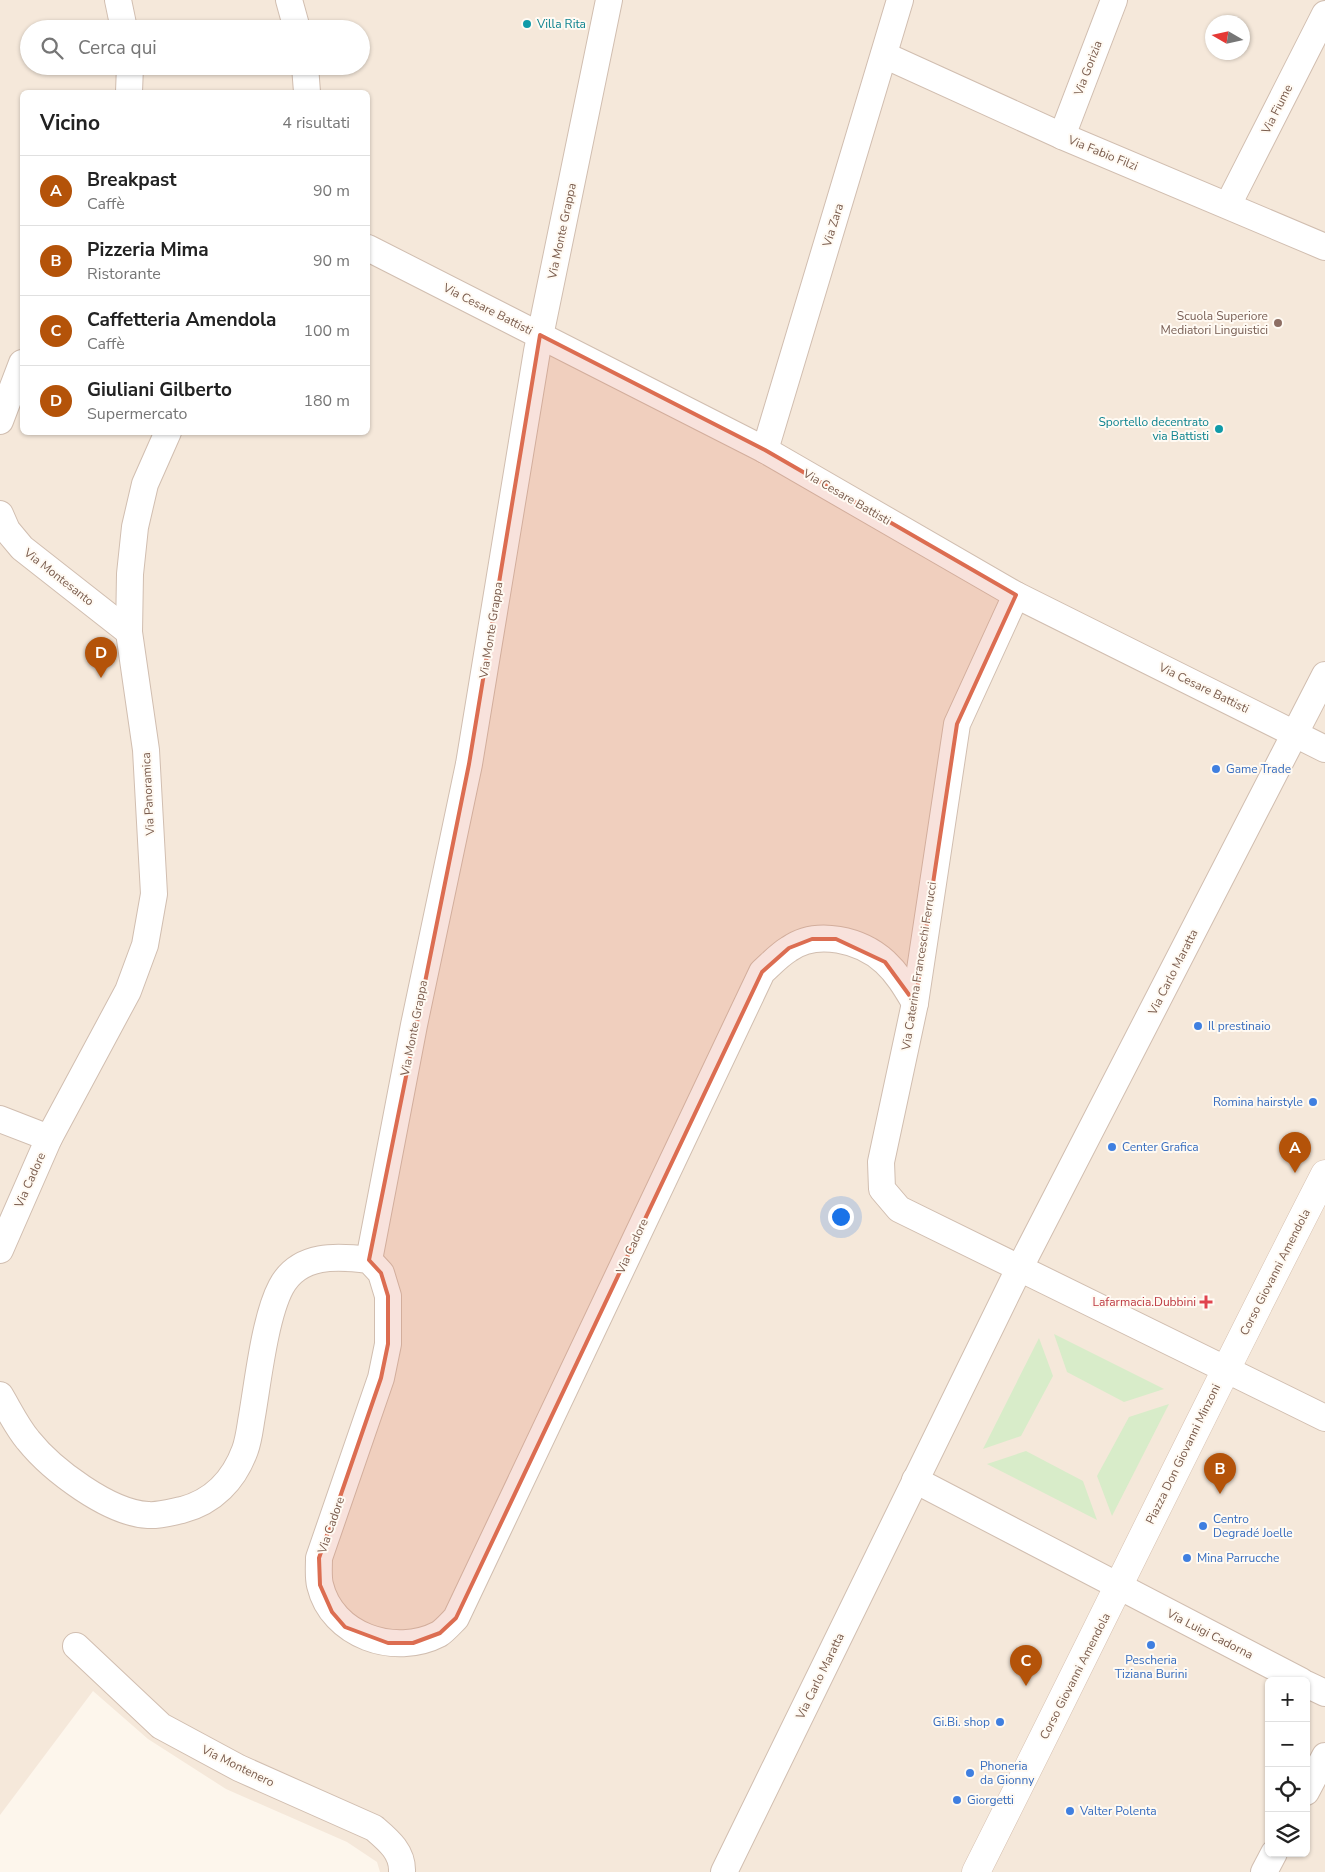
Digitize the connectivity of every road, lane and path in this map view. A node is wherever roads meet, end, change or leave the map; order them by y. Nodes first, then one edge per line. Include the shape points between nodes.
1 (118, 0) edge
2 (289, 0) edge
3 (609, 0) edge
4 (900, 0) edge
5 (1114, 0) edge
6 (1325, 14) edge
7 (122, 20) edge
8 (295, 20) edge
9 (884, 55) junction
10 (130, 75) edge
11 (306, 75) edge
12 (129, 90) edge
13 (307, 90) edge
14 (1062, 136) junction
15 (1228, 205) junction
16 (1325, 247) edge
17 (370, 249) edge
18 (540, 335) junction
19 (20, 368) edge
20 (0, 420) edge
21 (167, 435) edge
22 (765, 450) junction
23 (0, 514) edge
24 (1016, 595) junction
25 (128, 632) junction
26 (1325, 675) edge
27 (1296, 733) junction
28 (1325, 749) edge
29 (915, 1003) junction
30 (0, 1119) edge
31 (49, 1138) junction
32 (1325, 1174) edge
33 (0, 1250) edge
34 (369, 1260) junction
35 (1020, 1268) junction
36 (1224, 1369) junction
37 (0, 1395) edge
38 (1325, 1418) edge
39 (915, 1480) junction
40 (1119, 1588) junction
41 (76, 1646) dead end
42 (1293, 1677) edge
43 (1310, 1686) edge
44 (1325, 1693) edge
45 (1325, 1756) edge
46 (1310, 1784) edge
47 (1272, 1857) edge
48 (402, 1872) edge
49 (724, 1872) edge
50 (976, 1872) edge
51 (1264, 1872) edge

1 - 7 street
2 - 8 street
3 - 18 street, Via Monte Grappa
4 - 9 street, Via Zara
5 - 14 street, Via Gorizia
6 - 15 street, Via Fiume
9 - 14 street, Via Fabio Filzi
9 - 22 street, Via Zara
10 - 12 street
11 - 13 street
14 - 15 street, Via Fabio Filzi
15 - 16 street, Via Fabio Filzi
17 - 18 street, Via Cesare Battisti
18 - 22 street, Via Cesare Battisti
18 - 34 street, Via Monte Grappa via 469,764
19 - 20 street
21 - 25 street, Via Panoramica via 145,484 135,527
22 - 24 street, Via Cesare Battisti
23 - 25 street, Via Montesanto via 7,530 22,548
24 - 27 street, Via Cesare Battisti
24 - 29 street, Via Caterina Franceschi Ferrucci via 957,724
25 - 31 street, Via Panoramica via 146,750 154,894 145,945 128,992
26 - 27 street, Via Carlo Maratta
27 - 28 street, Via Cesare Battisti
27 - 35 street, Via Carlo Maratta
29 - 34 street, Via Cadore via 903,982 885,962 866,950 836,939 812,939 789,948 762,972 456,1618 440,1633 413,1643 388,1643 366,1638 346,1627 332,1612 320,1585 319,1558 381,1378 388,1344 388,1296 381,1273
29 - 35 street, Via Caterina Franceschi Ferrucci via 881,1162 882,1189 899,1209
30 - 31 street
31 - 33 street, Via Cadore
32 - 36 street, Corso Giovanni Amendola
34 - 37 street via 338,1256 314,1260 296,1271 282,1286 271,1318 246,1448 236,1471 221,1489 196,1506 148,1515 95,1496 68,1479 28,1440
35 - 36 street, Piazza Don Giovanni Minzoni
35 - 39 street
36 - 38 street
36 - 40 street, Piazza Don Giovanni Minzoni
39 - 40 street
39 - 49 street, Via Carlo Maratta
40 - 42 street, Via Luigi Cadorna
40 - 50 street, Corso Giovanni Amendola
41 - 48 street, Via Montenero via 161,1726 239,1768 374,1828 392,1843 402,1864
43 - 44 street
45 - 46 street
47 - 51 street

